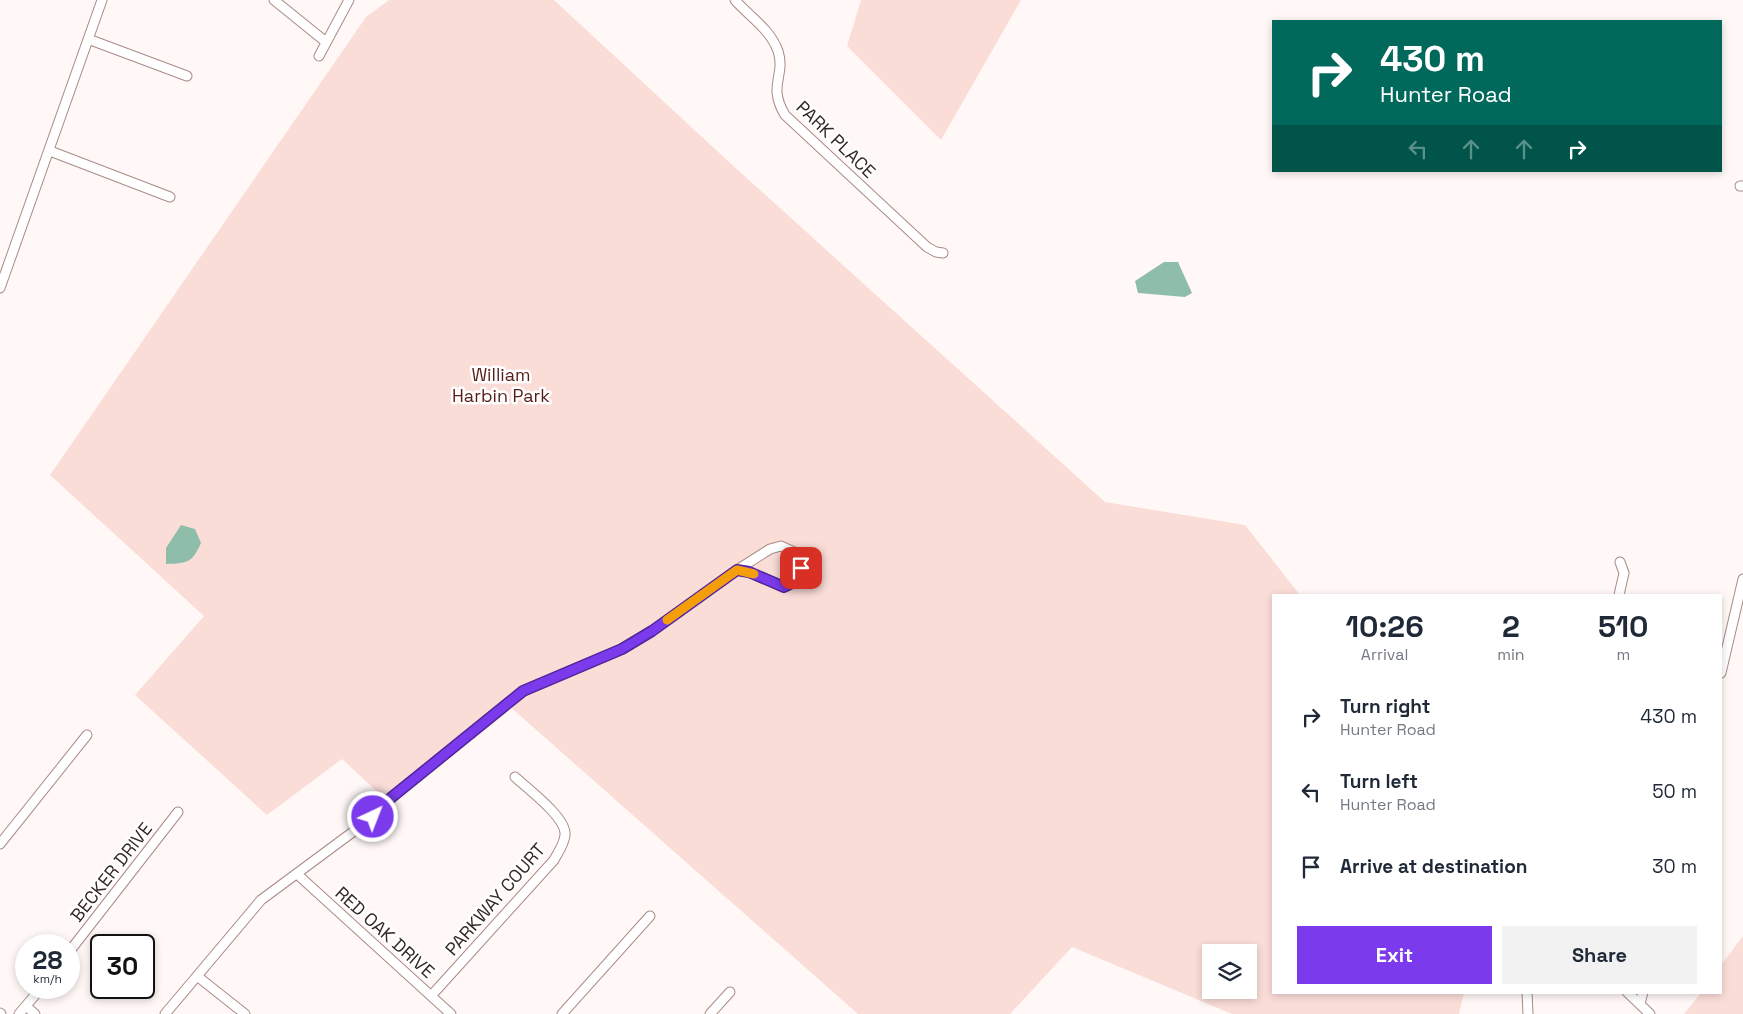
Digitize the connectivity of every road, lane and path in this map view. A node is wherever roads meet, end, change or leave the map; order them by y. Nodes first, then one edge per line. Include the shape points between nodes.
1 (102, 0) edge
2 (274, 0) edge
3 (350, 0) edge
4 (735, 0) edge
5 (88, 38) junction
6 (326, 42) junction
7 (319, 56) dead end
8 (187, 76) dead end
9 (50, 151) junction
10 (170, 197) dead end
11 (943, 253) dead end
12 (0, 288) edge
13 (1620, 562) dead end
14 (737, 570) junction
15 (1743, 579) edge
16 (1619, 594) edge
17 (1740, 610) edge
18 (1722, 670) edge
19 (87, 735) dead end
20 (515, 777) dead end
21 (178, 812) dead end
22 (0, 844) edge
23 (298, 874) junction
24 (650, 916) dead end
25 (80, 938) edge
26 (197, 976) junction
27 (730, 992) dead end
28 (1527, 994) edge
29 (1629, 994) edge
30 (1642, 994) edge
31 (432, 996) junction
32 (31, 999) edge
33 (1640, 1004) junction
34 (26, 1006) junction
35 (19, 1014) edge
36 (35, 1014) edge
37 (165, 1014) edge
38 (245, 1014) edge
39 (451, 1014) edge
40 (562, 1014) edge
41 (710, 1014) edge
42 (1528, 1014) edge
43 (1650, 1014) edge

1 - 5 street
2 - 6 street
3 - 6 street
4 - 11 street, PARK PLACE via 768,33 778,52 780,64 776,96 785,115 927,247
5 - 8 street
5 - 9 street
6 - 7 street
9 - 10 street
9 - 12 street
13 - 16 street via 1624,573
14 - 14 street via 770,549 781,546 794,552 801,568 794,582 784,587
14 - 23 street via 622,649 523,691 387,801 373,817
15 - 17 street
17 - 18 street
19 - 22 street
20 - 31 street, PARKWAY COURT via 562,822 565,834 562,845 554,860
21 - 25 street, BECKER DRIVE
23 - 26 street via 260,900
23 - 31 street, RED OAK DRIVE
24 - 40 street
26 - 37 street
26 - 38 street
27 - 41 street
28 - 42 street
29 - 33 street
30 - 33 street
31 - 39 street, RED OAK DRIVE
32 - 34 street
33 - 43 street
34 - 35 street
34 - 36 street

